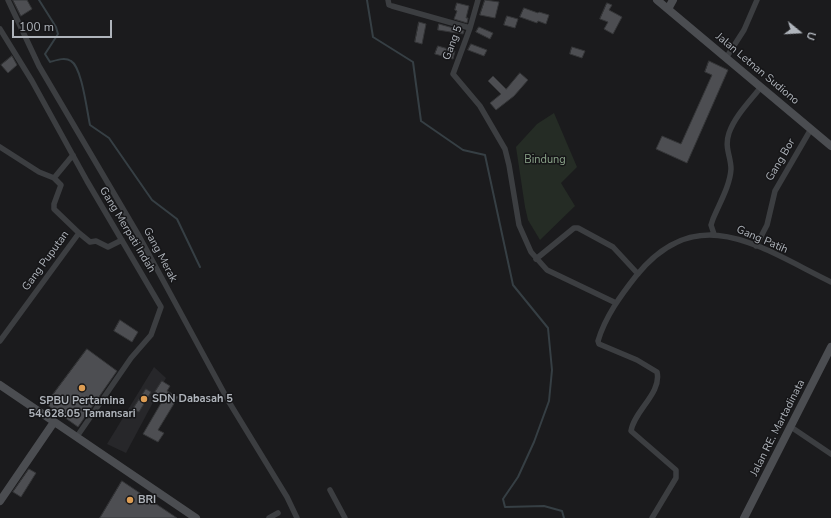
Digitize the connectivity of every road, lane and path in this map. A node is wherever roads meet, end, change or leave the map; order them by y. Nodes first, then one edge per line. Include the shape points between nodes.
1 (8, 0) edge
2 (388, 0) edge
3 (478, 0) edge
4 (657, 0) edge
5 (673, 0) edge
6 (757, 0) edge
7 (668, 9) junction
8 (470, 28) junction
9 (0, 29) edge
10 (726, 58) junction
11 (761, 87) junction
12 (811, 129) junction
13 (831, 146) edge
14 (0, 147) edge
15 (73, 156) junction
16 (54, 178) junction
17 (79, 233) junction
18 (714, 234) junction
19 (122, 240) junction
20 (756, 246) junction
21 (536, 259) junction
22 (638, 274) junction
23 (831, 282) edge
24 (616, 303) junction
25 (0, 341) edge
26 (831, 347) edge
27 (0, 384) edge
28 (54, 422) junction
29 (791, 427) junction
30 (78, 436) dead end
31 (831, 454) edge
32 (330, 490) dead end
33 (0, 501) edge
34 (278, 513) dead end
35 (196, 518) edge
36 (269, 518) edge
37 (297, 518) edge
38 (345, 518) edge
39 (652, 518) edge
40 (744, 518) edge

1 - 37 street, Gang Merak via 38,66 139,236 191,334
2 - 8 street via 392,6
3 - 8 street, Gang 5
4 - 7 main road, Jalan Letnan Sudiono
5 - 7 main road
6 - 10 street via 744,30
7 - 10 main road, Jalan Letnan Sudiono
8 - 21 street, Gang 5 via 453,71 490,120 505,149 519,225
9 - 15 street, Gang Merpati Indah
10 - 11 main road, Jalan Letnan Sudiono
11 - 12 main road, Jalan Letnan Sudiono
11 - 18 street via 738,116 730,131 726,147 731,172 712,219
12 - 13 main road, Jalan Letnan Sudiono
12 - 20 street, Gang Bor via 775,191 767,225
14 - 16 street
15 - 16 street
15 - 19 street, Gang Merpati Indah
16 - 17 street, Gang Puputan via 61,185 54,209
17 - 19 street via 90,242 96,241 108,247
17 - 25 street, Gang Puputan
18 - 20 street, Gang Patih via 730,236
18 - 22 street, Gang Patih via 682,239 660,251
19 - 30 street, Gang Merpati Indah via 161,307 151,335 130,358
20 - 23 street, Gang Patih
21 - 22 street via 574,228 612,247
21 - 24 street via 547,270
22 - 24 street, Gang Patih
24 - 39 street, Gang Patih via 598,341 599,344 637,360 657,372 655,387 631,431 677,473
26 - 29 main road, Jalan RE. Martadinata
27 - 28 main road
28 - 33 main road
28 - 35 main road
29 - 31 street
29 - 40 main road, Jalan RE. Martadinata
32 - 38 street
34 - 36 street

